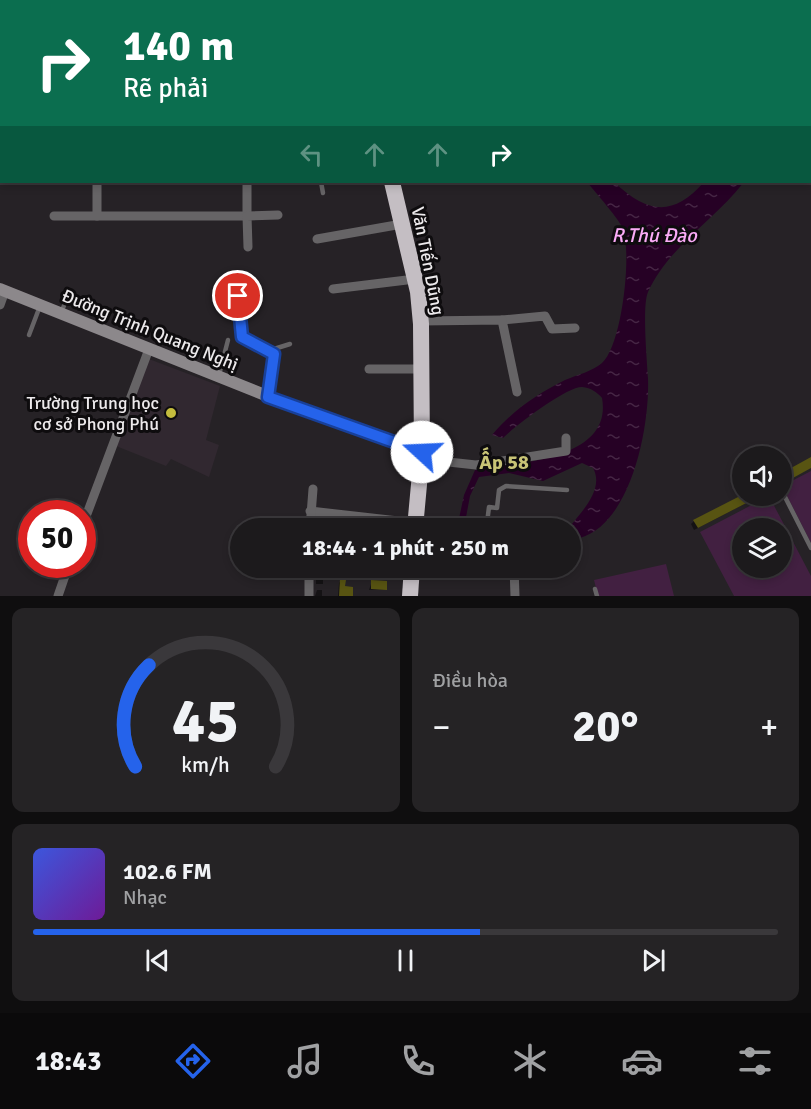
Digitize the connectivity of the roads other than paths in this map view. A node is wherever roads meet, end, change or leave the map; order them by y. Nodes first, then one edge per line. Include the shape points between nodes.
1 (97, 183) edge
2 (247, 183) edge
3 (321, 183) edge
4 (392, 183) edge
5 (323, 193) dead end
6 (54, 216) dead end
7 (97, 216) junction
8 (247, 216) junction
9 (278, 216) dead end
10 (402, 224) junction
11 (317, 239) dead end
12 (248, 247) dead end
13 (237, 279) dead end
14 (415, 279) junction
15 (333, 289) dead end
16 (2, 290) edge
17 (69, 293) dead end
18 (0, 305) edge
19 (40, 306) junction
20 (61, 314) junction
21 (502, 320) junction
22 (421, 321) junction
23 (575, 328) dead end
24 (29, 334) dead end
25 (228, 340) dead end
26 (290, 344) dead end
27 (149, 349) junction
28 (274, 354) junction
29 (369, 369) dead end
30 (421, 369) junction
31 (219, 377) junction
32 (517, 392) dead end
33 (268, 397) junction
34 (566, 438) dead end
35 (421, 456) junction
36 (314, 489) dead end
37 (567, 490) dead end
38 (92, 500) edge
39 (790, 506) edge
40 (310, 511) junction
41 (310, 518) edge
42 (361, 518) edge
43 (420, 518) edge
44 (488, 518) edge
45 (811, 548) edge
46 (64, 578) edge
47 (309, 578) edge
48 (411, 578) edge
49 (514, 578) edge
50 (595, 589) dead end
51 (58, 596) edge
52 (309, 596) edge
53 (410, 596) edge
54 (515, 596) edge
55 (597, 596) edge

1 - 7 street
2 - 8 street
3 - 5 lane
4 - 10 highway, Văn Tiến Dũng
6 - 7 street
7 - 8 street
8 - 9 street
8 - 12 street
10 - 11 street
10 - 14 highway, Văn Tiến Dũng
13 - 28 lane via 242,337
14 - 15 street
14 - 22 highway, Văn Tiến Dũng
16 - 18 street
16 - 19 main road, Đường Trịnh Quang Nghị
17 - 20 lane
19 - 20 main road, Đường Trịnh Quang Nghị
19 - 24 lane
20 - 27 main road, Đường Trịnh Quang Nghị
21 - 22 street
21 - 23 street via 545,316 552,329
21 - 32 street
22 - 30 highway, Văn Tiến Dũng
25 - 31 lane
26 - 28 lane via 274,350
27 - 31 main road, Đường Trịnh Quang Nghị
27 - 38 street
28 - 33 lane
29 - 30 street
30 - 35 highway, Văn Tiến Dũng
31 - 33 main road, Đường Trịnh Quang Nghị
33 - 35 main road, Đường Trịnh Quang Nghị
34 - 35 street via 566,451 521,460 476,465
35 - 43 highway, Văn Tiến Dũng
36 - 40 street
37 - 44 lane via 506,486 500,490 497,508 489,507
39 - 45 lane
40 - 41 street
40 - 42 street
46 - 51 street
47 - 52 street
48 - 53 highway
49 - 54 street
50 - 55 lane

